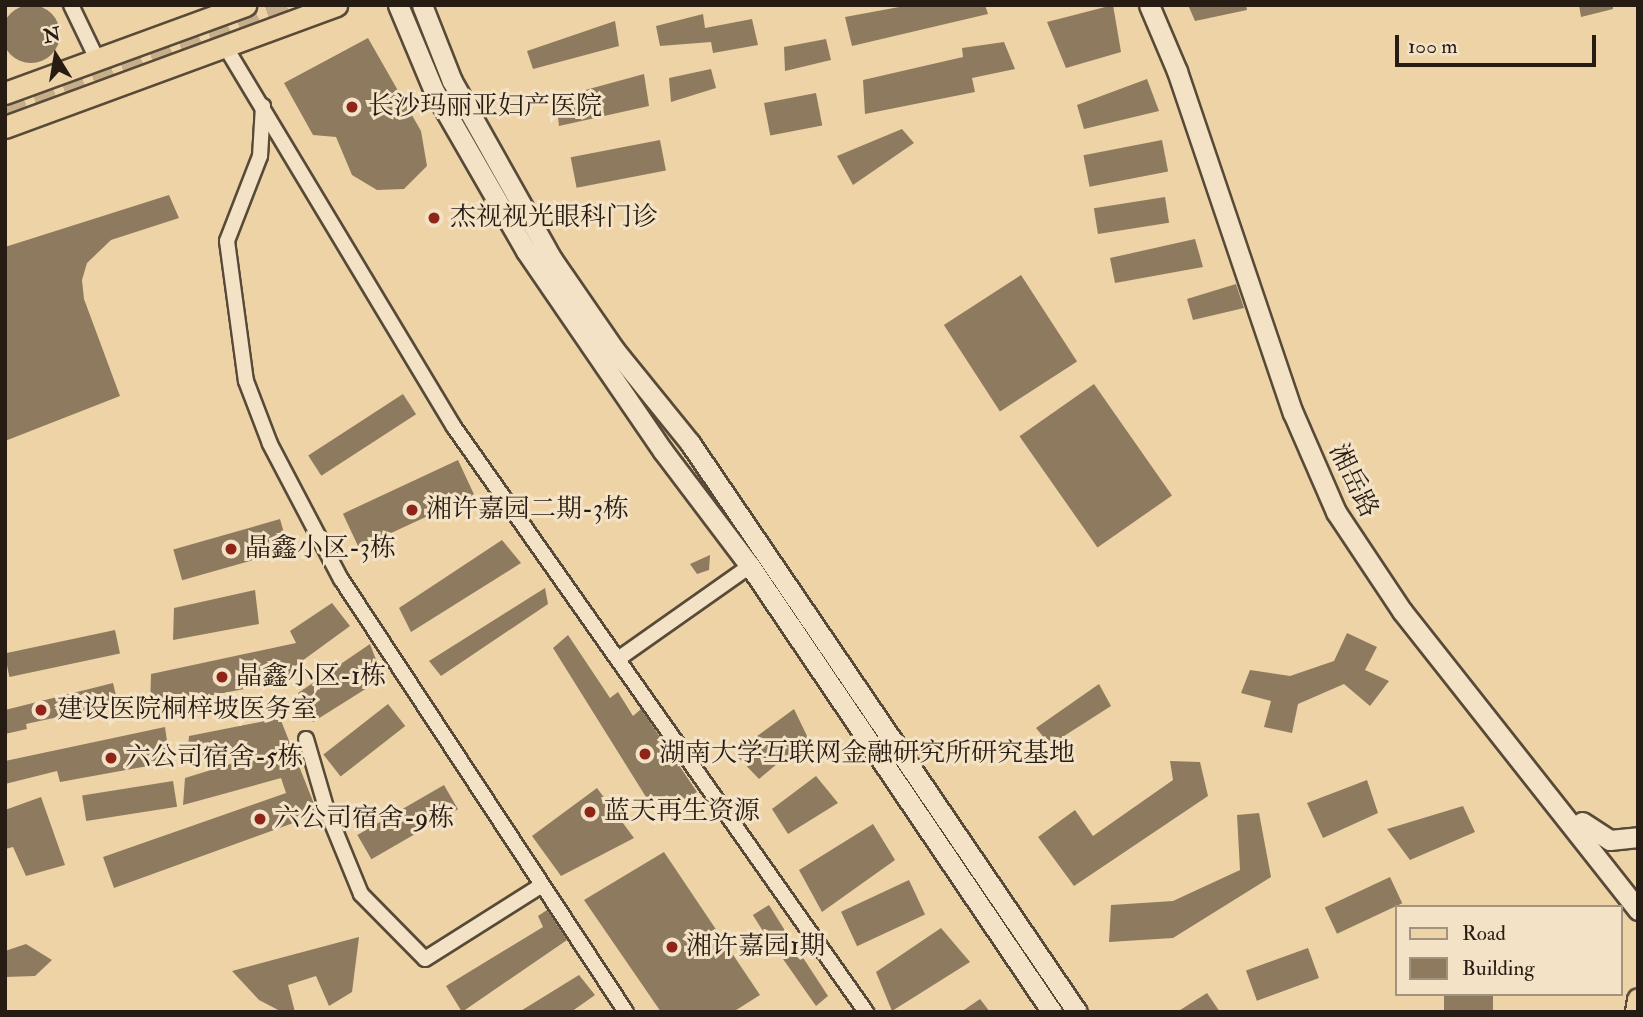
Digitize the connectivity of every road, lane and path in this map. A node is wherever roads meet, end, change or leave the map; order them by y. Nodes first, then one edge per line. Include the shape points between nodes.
1 (71, 5) edge
2 (245, 5) edge
3 (336, 5) edge
4 (398, 5) edge
5 (422, 5) edge
6 (1149, 5) edge
7 (1159, 5) edge
8 (225, 46) junction
9 (97, 61) junction
10 (5, 93) edge
11 (263, 104) junction
12 (5, 127) edge
13 (750, 566) junction
14 (618, 659) junction
15 (306, 739) dead end
16 (1638, 837) edge
17 (542, 885) junction
18 (1638, 910) edge
19 (1638, 999) edge
20 (626, 1012) edge
21 (866, 1012) edge
22 (1052, 1012) edge
23 (1077, 1012) edge
24 (1636, 1012) edge

1 - 9 street
2 - 9 main road
3 - 8 main road
4 - 13 main road via 433,91 526,251 663,451
5 - 23 main road via 457,92 552,259 614,349 690,443
6 - 18 main road, 湘岳路 via 1177,71 1293,413 1336,512 1402,611
7 - 16 main road, 湘岳路 via 1192,86 1307,421 1353,523 1396,587 1584,824 1610,840
8 - 11 street
8 - 12 main road
9 - 10 main road
11 - 14 street via 454,426
11 - 17 street via 260,156 227,241 246,381 270,444 341,579
13 - 14 street
13 - 22 main road
14 - 21 street
15 - 17 street via 327,811 361,894 425,959
17 - 20 street
19 - 24 main road

